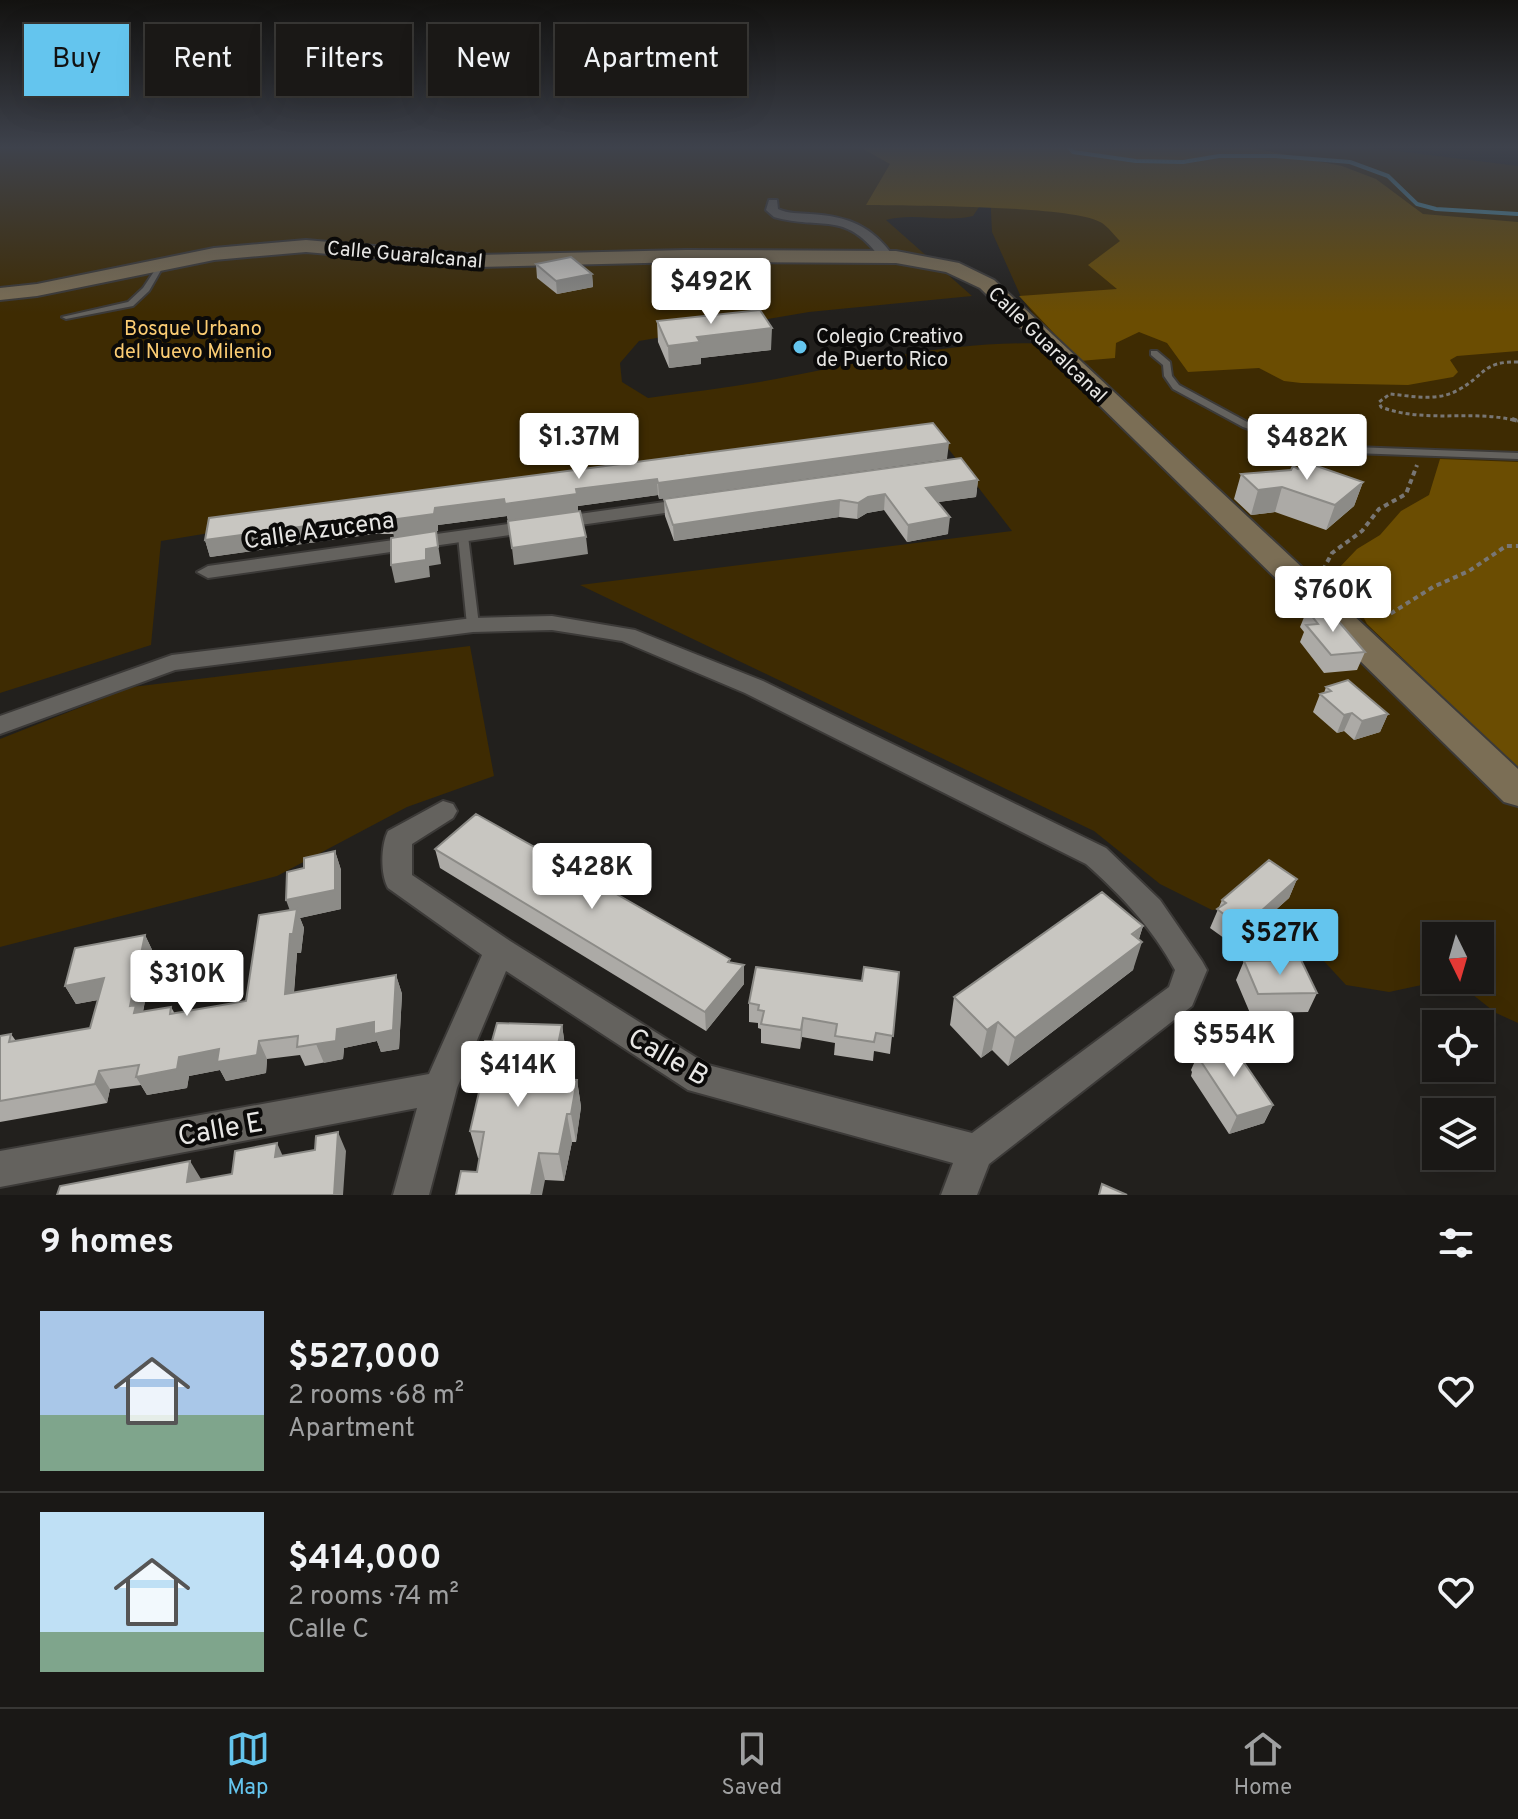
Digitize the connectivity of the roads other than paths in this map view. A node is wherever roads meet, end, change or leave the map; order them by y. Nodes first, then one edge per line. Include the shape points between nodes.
1 (773, 203) dead end
2 (887, 257) junction
3 (161, 265) junction
4 (0, 294) edge
5 (66, 317) dead end
6 (1154, 353) dead end
7 (1518, 456) edge
8 (716, 500) edge
9 (463, 536) junction
10 (208, 572) dead end
11 (473, 625) junction
12 (0, 725) edge
13 (1518, 792) edge
14 (443, 811) dead end
15 (499, 950) junction
16 (440, 1088) junction
17 (976, 1152) junction
18 (0, 1169) edge
19 (411, 1195) edge
20 (959, 1195) edge

1 - 2 street via 779,216 858,226 872,235
2 - 3 street, Calle Guaralcanal via 477,261 306,246 214,254
2 - 13 street, Calle Guaralcanal via 952,267 987,284
3 - 4 street, Calle Guaralcanal
3 - 5 lane via 130,304
6 - 7 lane via 1167,364 1176,387 1246,425 1289,440 1340,448
8 - 9 street, Calle Azucena
9 - 10 street, Calle Azucena via 233,576
9 - 11 lane
11 - 12 street via 172,663
11 - 17 street via 552,623 627,635 754,687 1096,856 1122,877 1178,944 1191,970 1181,996
14 - 15 street, Calle B via 398,839 398,880
15 - 16 street
15 - 17 street, Calle B via 700,1079
16 - 18 street, Calle E
16 - 19 street
17 - 20 street

